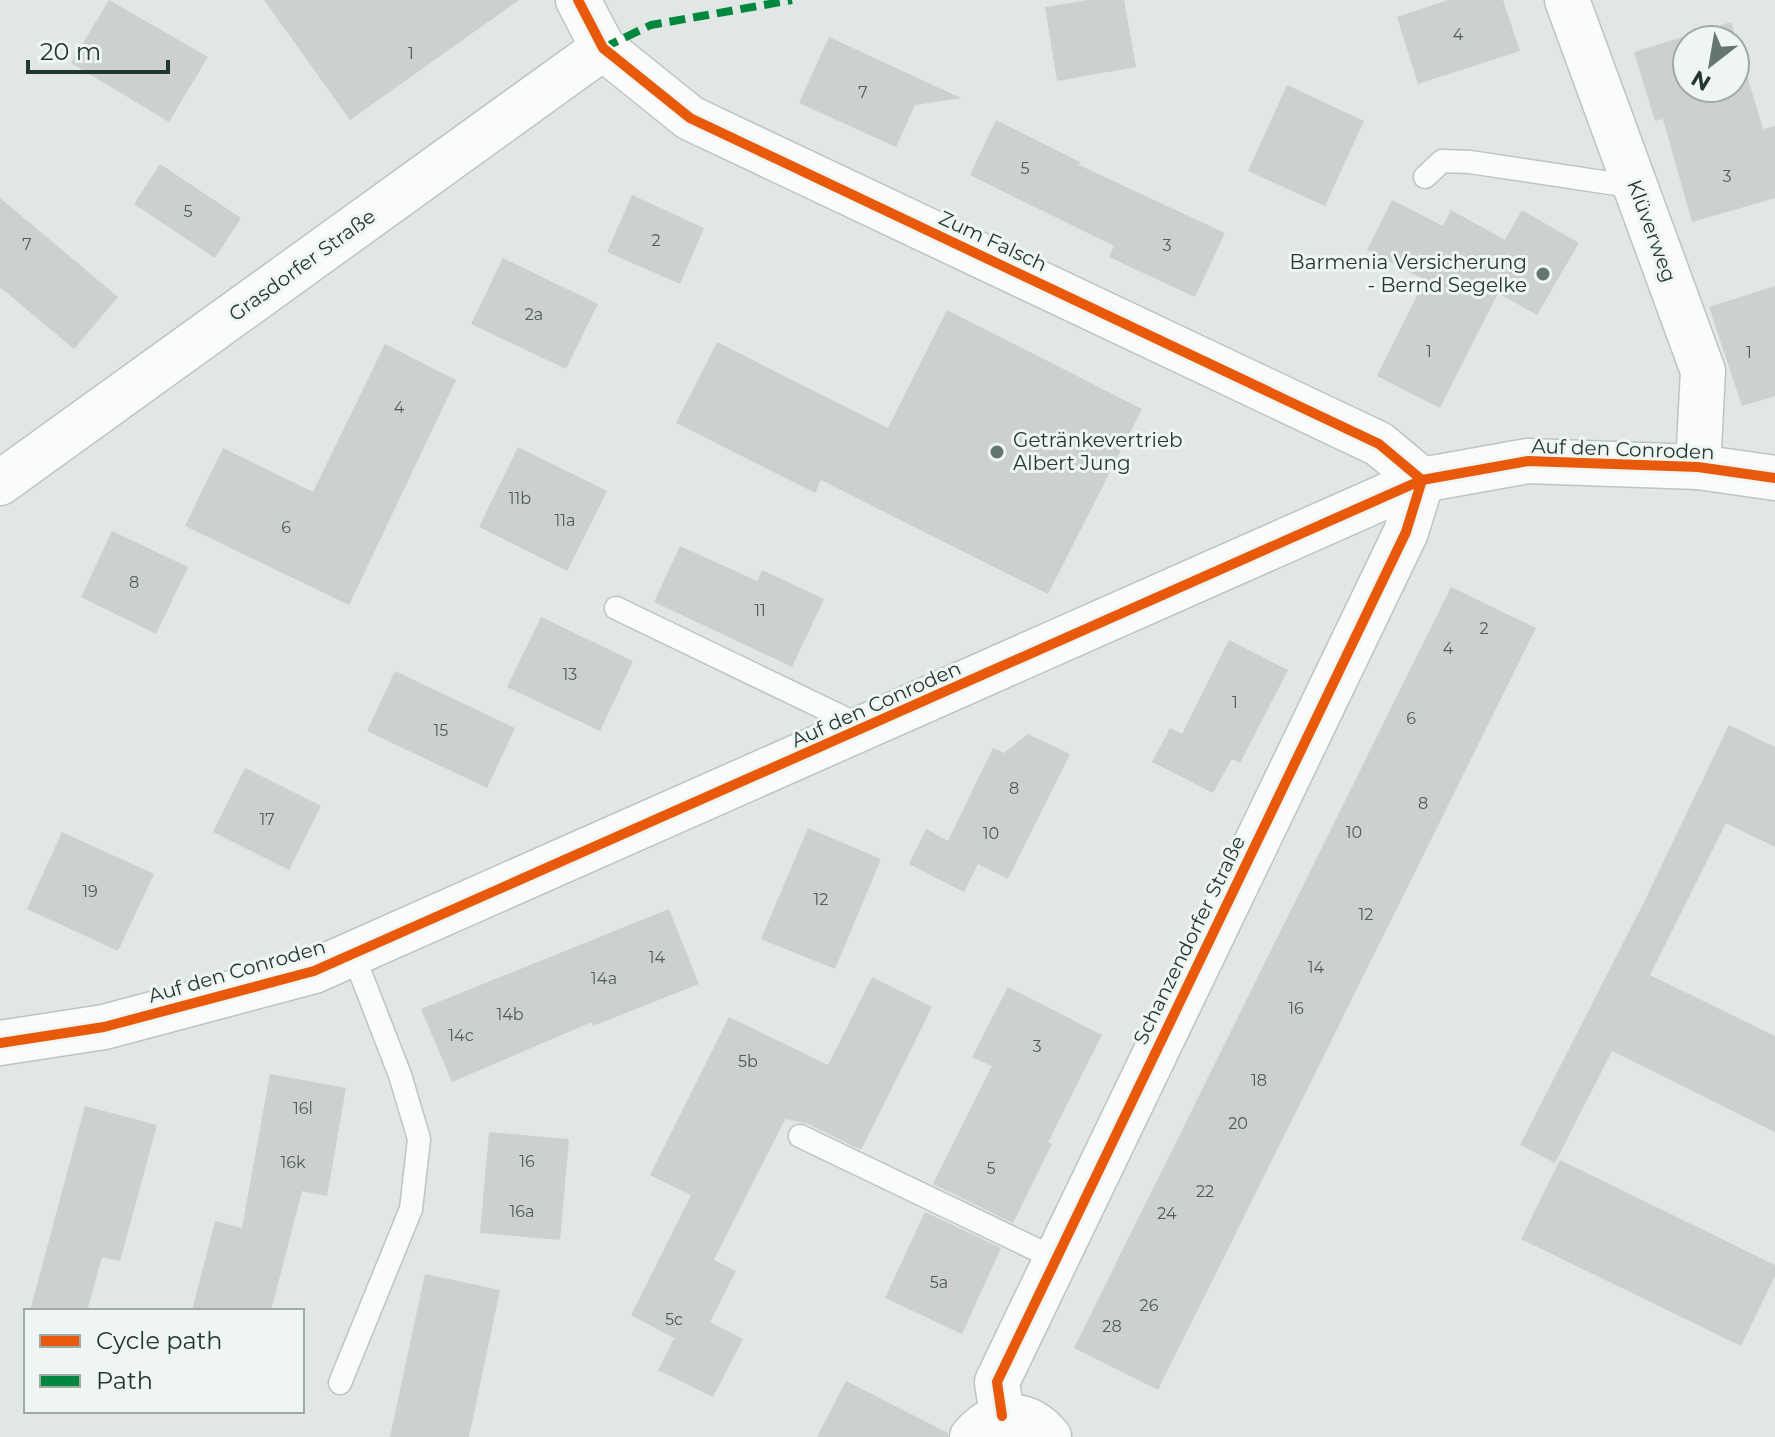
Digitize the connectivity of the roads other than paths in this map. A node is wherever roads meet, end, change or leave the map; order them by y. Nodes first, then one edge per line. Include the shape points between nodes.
1 (578, 0) edge
2 (1567, 0) edge
3 (603, 48) junction
4 (1425, 177) dead end
5 (1636, 187) junction
6 (1698, 467) junction
7 (1775, 478) edge
8 (1422, 480) junction
9 (0, 483) edge
10 (616, 608) dead end
11 (867, 728) junction
12 (353, 954) junction
13 (0, 1043) edge
14 (800, 1136) dead end
15 (1056, 1259) junction
16 (340, 1383) dead end
17 (987, 1427) edge
18 (1049, 1437) edge

1 - 3 street, Zum Falsch
2 - 5 street, Klüverweg
3 - 8 street, Zum Falsch via 690,118 1379,444
3 - 9 street, Grasdorfer Straße
4 - 5 lane via 1442,161 1470,162
5 - 6 street, Klüverweg via 1703,371
6 - 7 street, Auf den Conroden
6 - 8 street, Auf den Conroden via 1528,461
8 - 11 street, Auf den Conroden
8 - 15 street, Schanzendorfer Straße via 1406,532
10 - 11 lane
11 - 12 street, Auf den Conroden
12 - 13 street, Auf den Conroden via 314,971 104,1027
12 - 16 lane via 419,1139 411,1209
14 - 15 lane
15 - 17 street, Schanzendorfer Straße via 997,1382
17 - 18 street, Schanzendorfer Straße via 1020,1416

